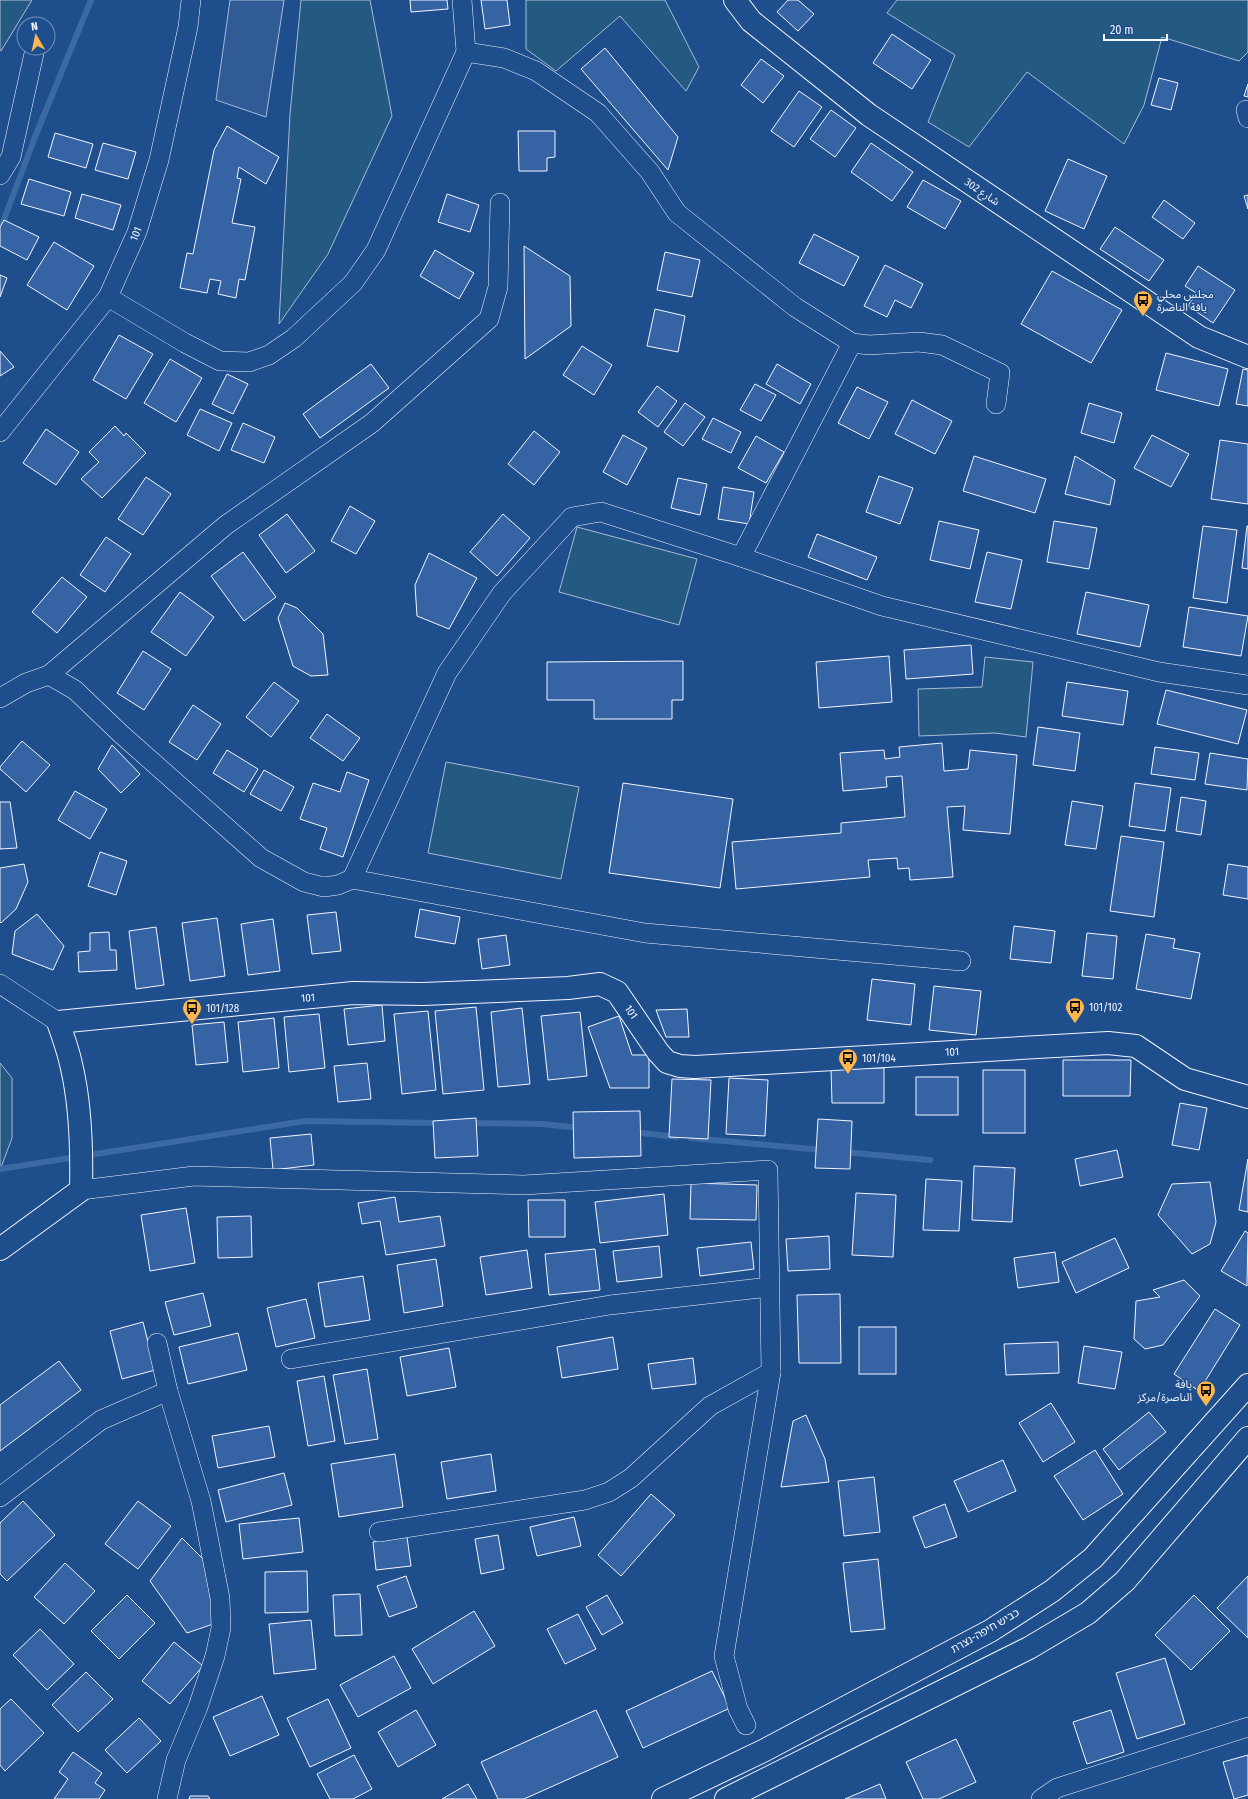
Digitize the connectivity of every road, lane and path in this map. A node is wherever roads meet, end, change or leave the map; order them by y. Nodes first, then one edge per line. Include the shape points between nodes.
1 (191, 0) edge
2 (462, 0) edge
3 (734, 0) edge
4 (466, 52) junction
5 (33, 56) edge
6 (0, 175) edge
7 (500, 203) dead end
8 (108, 297) junction
9 (852, 343) junction
10 (1248, 357) edge
11 (996, 404) dead end
12 (0, 432) edge
13 (741, 557) junction
14 (49, 675) junction
15 (1248, 685) edge
16 (0, 698) edge
17 (352, 879) junction
18 (961, 961) dead end
19 (0, 984) edge
20 (58, 1022) junction
21 (1248, 1097) edge
22 (81, 1190) junction
23 (0, 1249) edge
24 (769, 1287) junction
25 (157, 1343) dead end
26 (291, 1359) dead end
27 (771, 1372) junction
28 (1248, 1385) edge
29 (168, 1391) junction
30 (1248, 1438) edge
31 (0, 1497) edge
32 (379, 1532) dead end
33 (746, 1725) dead end
34 (1248, 1727) edge
35 (167, 1799) edge
36 (663, 1799) edge
37 (726, 1799) edge
38 (1041, 1799) edge

1 - 8 street, 101 via 188,27 159,160 138,232
2 - 4 street
3 - 10 main road, شارع 302 via 751,21 869,115 1199,337
4 - 8 street via 376,250 353,284 294,338 269,355 249,362 220,361
4 - 9 street via 504,58 536,71 598,113 650,172 676,213 796,308
5 - 6 street via 11,157
7 - 14 street via 498,287 489,319 372,423 226,525
8 - 12 street, 101
9 - 11 street via 869,345 919,342 942,345 1000,373
9 - 13 street
13 - 15 street via 882,606 1160,672
13 - 17 street via 601,512 572,517 502,593 447,673
14 - 16 street via 26,683
14 - 17 street via 75,690 262,858 304,882 324,887
17 - 18 street via 645,933
19 - 20 street
20 - 21 main road, 101 via 353,993 423,994 568,988 600,984 617,992 658,1052 667,1062 680,1066 1108,1043 1136,1046 1185,1079
20 - 22 main road via 71,1064 79,1109 82,1149
22 - 23 main road
22 - 24 street via 194,1176 524,1185 768,1170
24 - 26 street via 610,1305
24 - 27 street
25 - 29 street
27 - 32 street via 710,1406 631,1478 609,1492 585,1500
27 - 33 street via 724,1656 738,1709
28 - 36 main road, כביש חיפה-נצרת via 1093,1558 1052,1591 990,1631 763,1751
29 - 31 street via 101,1420
29 - 35 street via 201,1502 220,1598 221,1628 215,1656 198,1707 176,1760
30 - 37 main road via 1125,1581 1088,1613 1029,1648
34 - 38 street via 1057,1788

